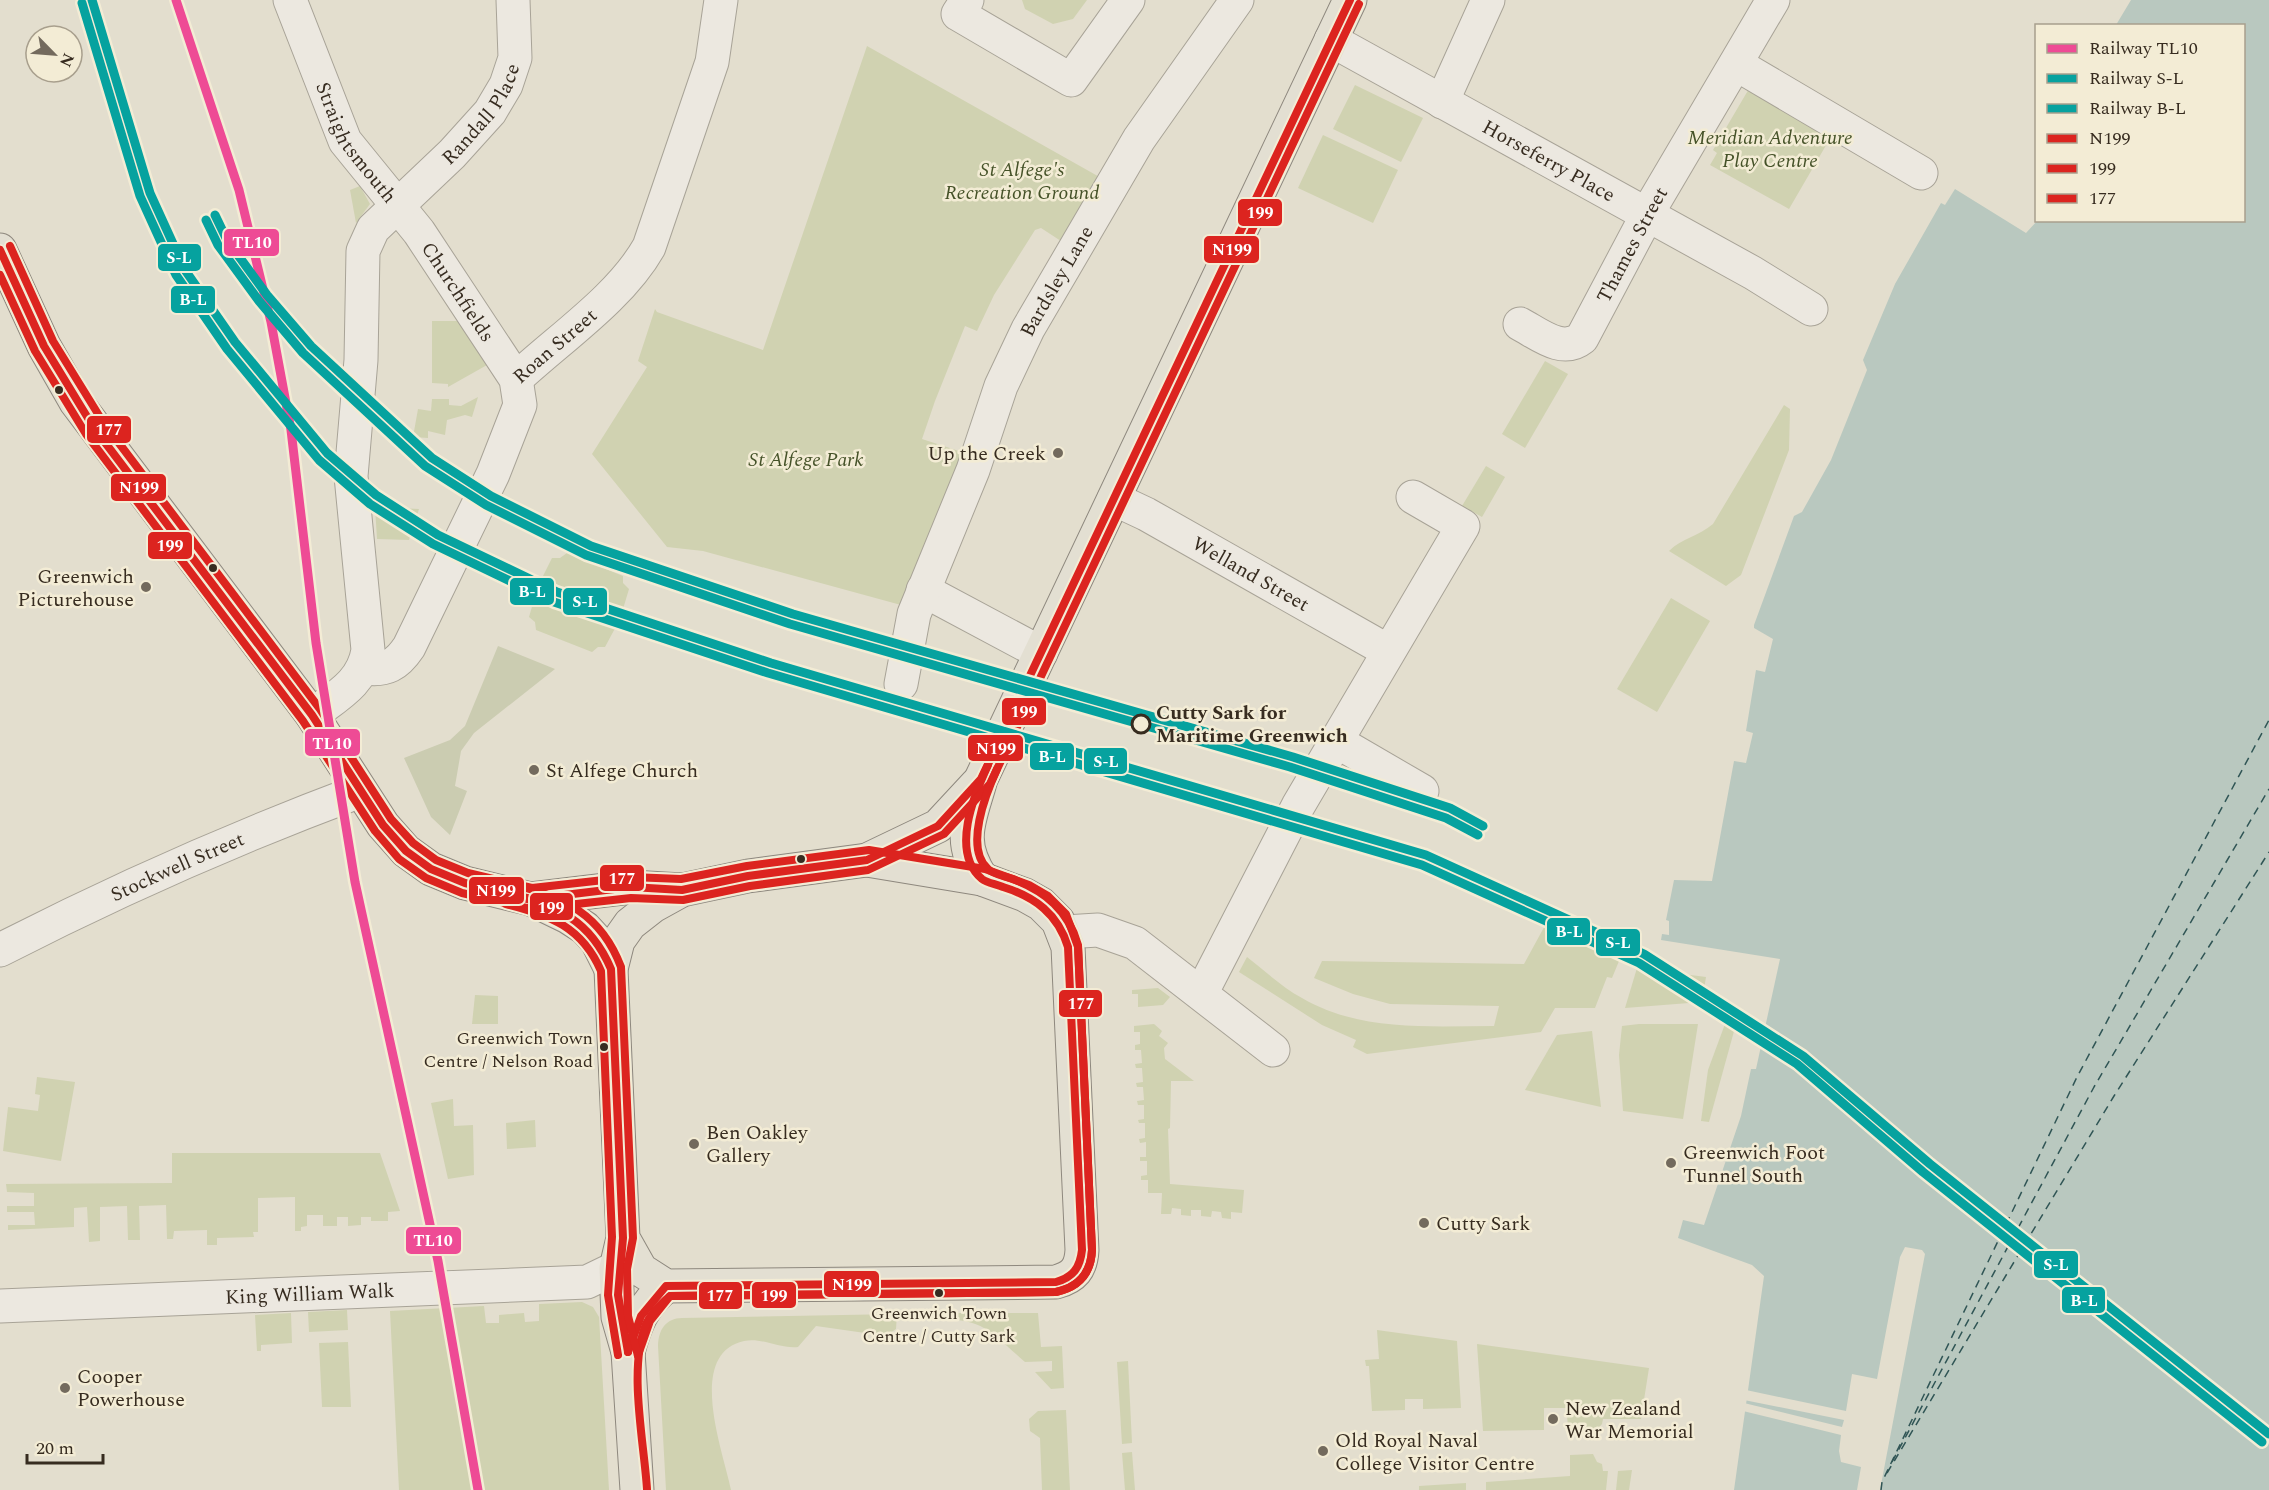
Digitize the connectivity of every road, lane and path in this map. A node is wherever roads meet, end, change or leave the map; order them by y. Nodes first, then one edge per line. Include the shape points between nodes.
1 (290, 0) edge
2 (513, 0) edge
3 (721, 0) edge
4 (966, 0) edge
5 (1128, 0) edge
6 (1237, 0) edge
7 (1350, 0) edge
8 (1488, 0) edge
9 (1773, 0) edge
10 (1331, 40) junction
11 (1736, 64) junction
12 (1442, 102) junction
13 (1921, 173) dead end
14 (399, 206) junction
15 (1647, 217) junction
16 (0, 250) edge
17 (1811, 309) dead end
18 (1520, 324) dead end
19 (516, 379) junction
20 (1413, 497) dead end
21 (1114, 499) junction
22 (926, 582) junction
23 (1388, 651) junction
24 (1041, 653) junction
25 (365, 668) junction
26 (901, 684) dead end
27 (312, 715) junction
28 (1336, 741) junction
29 (981, 779) junction
30 (360, 791) junction
31 (1422, 791) dead end
32 (867, 860) junction
33 (982, 879) junction
34 (682, 890) junction
35 (531, 899) junction
36 (1065, 932) junction
37 (0, 950) edge
38 (611, 969) junction
39 (1202, 992) junction
40 (1273, 1050) dead end
41 (620, 1253) junction
42 (666, 1286) junction
43 (0, 1306) edge
44 (628, 1352) junction
45 (637, 1490) edge

1 - 14 street, Straightsmouth via 345,141
2 - 14 street, Randall Place via 515,58 506,85 490,112
3 - 19 street, Roan Street via 712,62 649,247 618,290
4 - 5 street via 958,14 1071,80
6 - 22 street, Bardsley Lane via 1139,139 1028,329 1001,386 973,470
7 - 10 main road
8 - 12 street
9 - 11 street, Thames Street
10 - 12 street, Horseferry Place
10 - 21 main road
11 - 13 street
11 - 15 street, Thames Street
12 - 15 street, Horseferry Place
14 - 19 street, Churchfields
14 - 25 street, Straightsmouth via 373,229 363,251 361,271 362,360 351,476 368,650
15 - 17 street, Horseferry Place via 1753,273
15 - 18 street, Thames Street via 1582,338 1566,345
16 - 27 main road via 44,346 76,402
19 - 25 street, Roan Street via 520,405 493,474 409,647 390,667
20 - 23 street via 1463,526
21 - 23 street, Welland Street
21 - 24 main road
22 - 24 street
22 - 26 street, Bardsley Lane via 914,614
23 - 28 street
24 - 29 main road
25 - 27 street via 356,680
27 - 30 main road
28 - 31 street
28 - 39 street
29 - 32 main road via 938,826
29 - 33 main road via 967,833 967,850
30 - 35 main road via 406,851 431,869 465,883
30 - 37 street, Stockwell Street via 177,865
32 - 33 main road
32 - 34 main road via 748,876
33 - 36 main road via 1041,904
34 - 35 main road via 631,887
34 - 38 main road via 630,924 618,940
35 - 38 main road via 585,928 597,941
36 - 39 street via 1098,930 1135,943
36 - 42 main road via 1082,1250 1082,1262 1076,1273 1067,1279 1047,1282
38 - 41 main road
39 - 40 street
41 - 42 main road
41 - 43 street, King William Walk via 587,1282
41 - 44 main road via 618,1317
42 - 44 main road via 635,1324
44 - 45 main road

